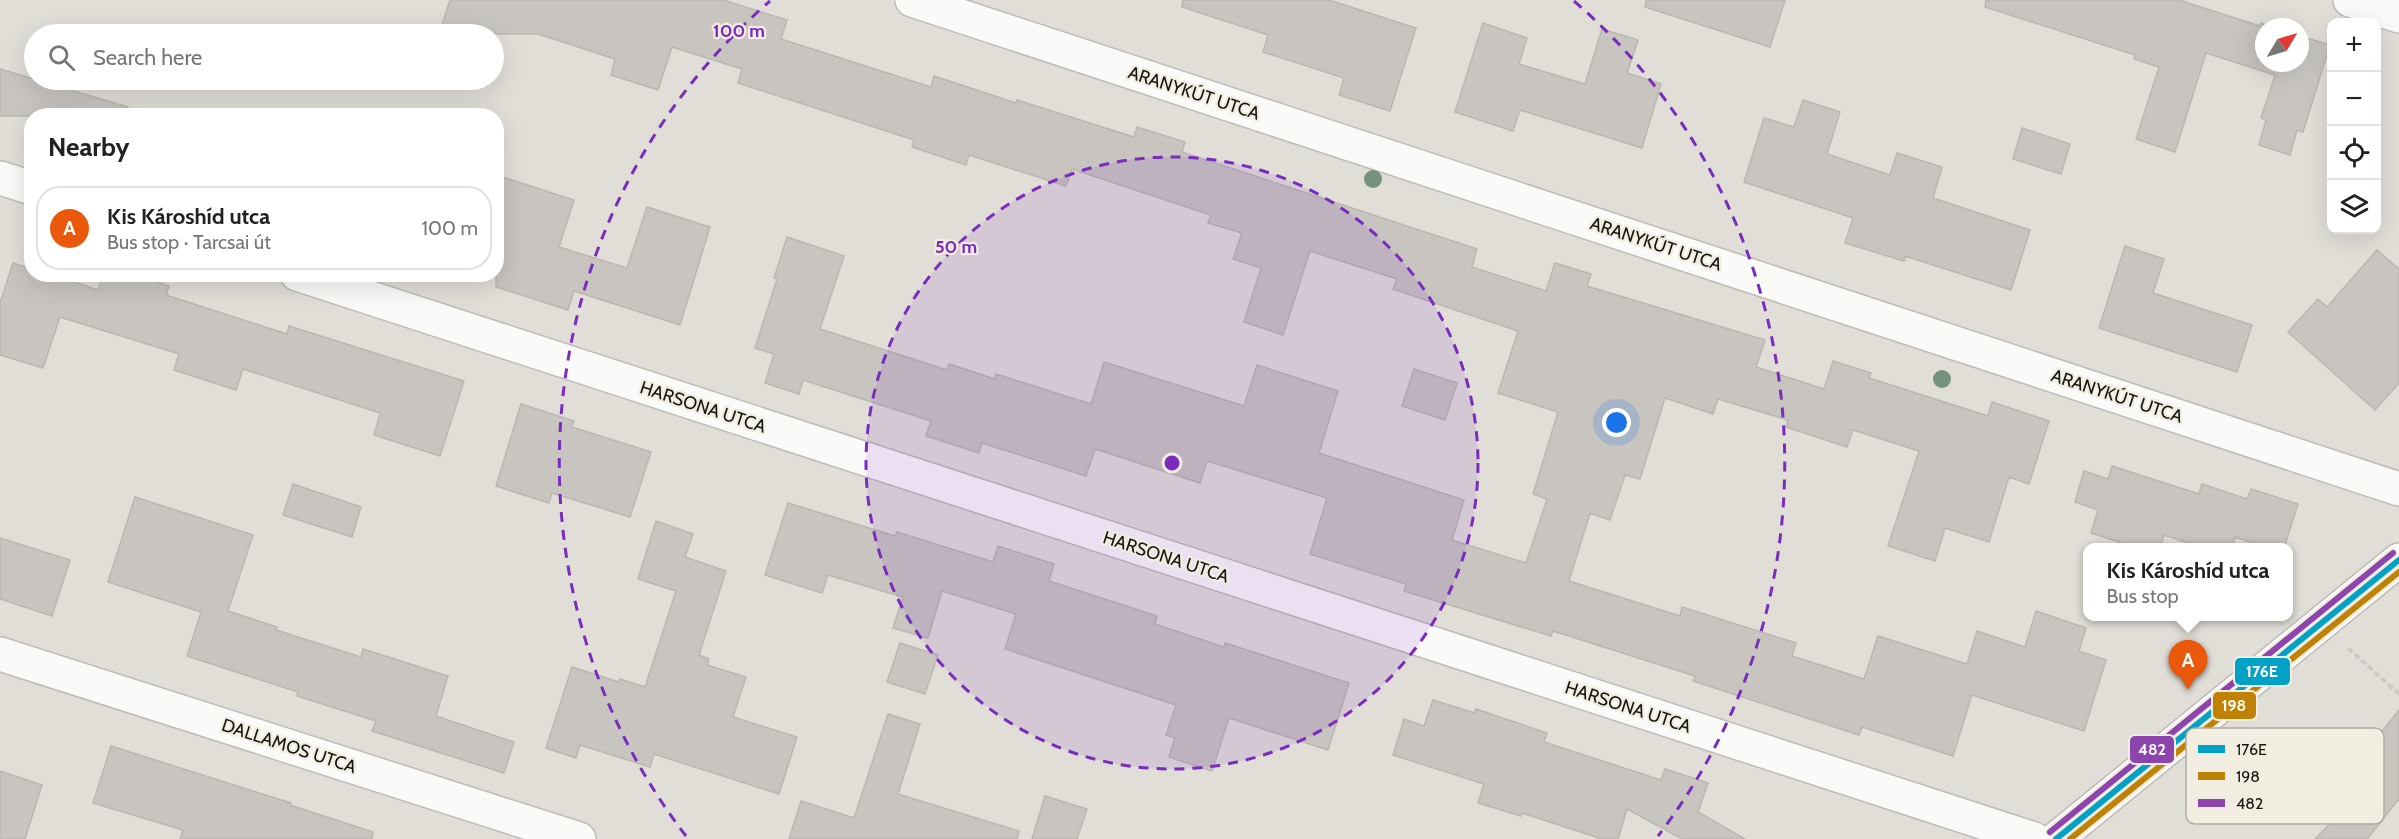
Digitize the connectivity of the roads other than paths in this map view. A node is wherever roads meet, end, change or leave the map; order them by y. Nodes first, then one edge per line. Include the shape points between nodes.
1 (912, 0) edge
2 (2349, 0) edge
3 (2399, 16) edge
4 (0, 178) edge
5 (24, 186) edge
6 (322, 282) edge
7 (2399, 489) edge
8 (2399, 560) edge
9 (0, 654) edge
10 (2193, 728) edge
11 (2186, 734) edge
12 (579, 839) edge
13 (2034, 839) edge
14 (2056, 839) edge

1 - 7 street, ARANYKÚT UTCA
2 - 3 street
4 - 5 street
6 - 13 street, HARSONA UTCA
8 - 10 street
9 - 12 street, DALLAMOS UTCA
11 - 14 street

